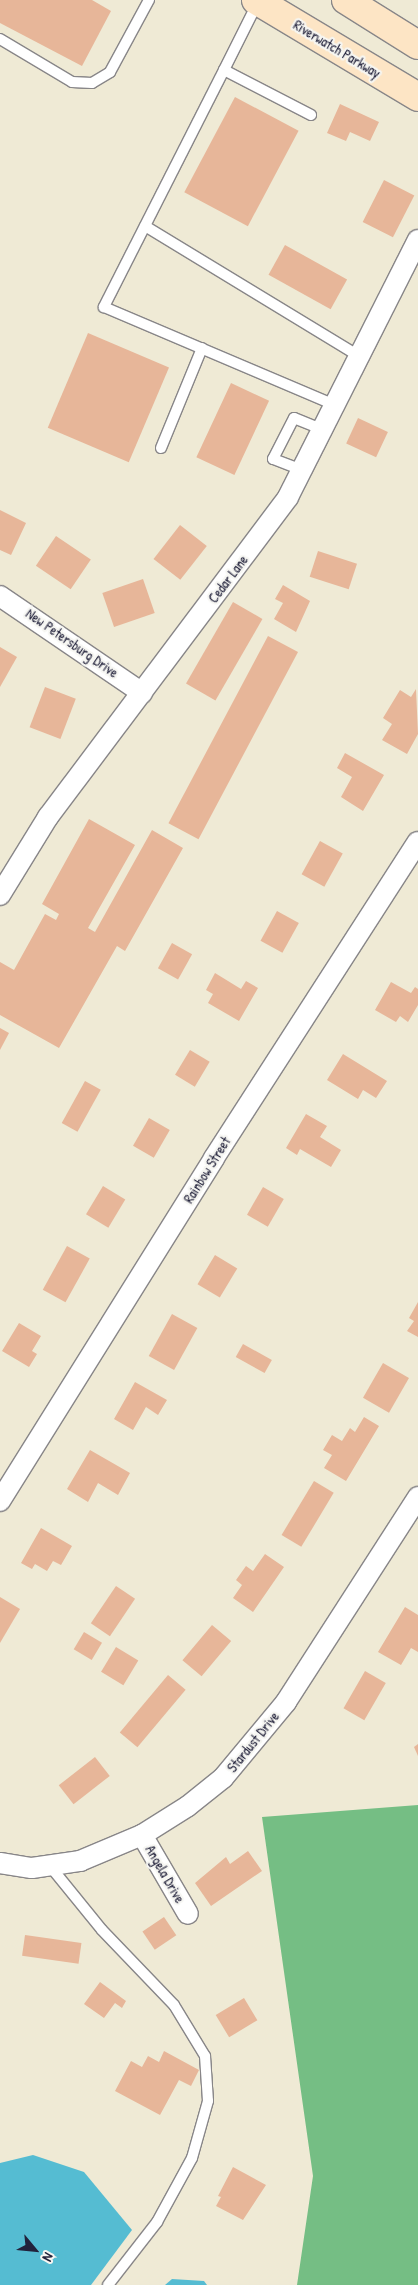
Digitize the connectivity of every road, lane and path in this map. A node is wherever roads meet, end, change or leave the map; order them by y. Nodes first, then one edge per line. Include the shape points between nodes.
1 (346, 0) edge
2 (149, 1) edge
3 (257, 1) edge
4 (0, 39) edge
5 (418, 44) edge
6 (224, 70) junction
7 (418, 97) edge
8 (311, 115) dead end
9 (145, 226) junction
10 (418, 240) edge
11 (202, 348) junction
12 (359, 356) junction
13 (335, 405) junction
14 (323, 430) junction
15 (161, 448) dead end
16 (302, 470) junction
17 (0, 596) edge
18 (142, 693) junction
19 (418, 842) edge
20 (0, 895) edge
21 (418, 1498) edge
22 (0, 1501) edge
23 (142, 1835) junction
24 (0, 1863) edge
25 (50, 1866) junction
26 (188, 1914) dead end
27 (108, 2285) edge

1 - 5 main road
2 - 4 lane via 110,72 92,83 72,82
3 - 6 lane
3 - 7 main road, Riverwatch Parkway
6 - 8 lane
6 - 9 lane
9 - 11 lane via 104,307
9 - 12 lane
10 - 12 street, Cedar Lane
11 - 13 lane
11 - 15 lane
12 - 13 street, Cedar Lane
13 - 14 street, Cedar Lane
14 - 16 street, Cedar Lane
14 - 16 lane via 294,418 274,459
16 - 18 street, Cedar Lane via 267,528
17 - 18 street, New Petersburg Drive
18 - 20 street, Cedar Lane via 48,817
19 - 22 street, Rainbow Street via 214,1158
21 - 23 street, Stardust Drive via 273,1718 223,1778 188,1806
23 - 25 street, Stardust Drive via 80,1861
23 - 26 street, Angela Drive
24 - 25 street, Stardust Drive via 32,1868
25 - 27 lane via 102,1930 174,2005 205,2056 208,2102 192,2158 157,2222

